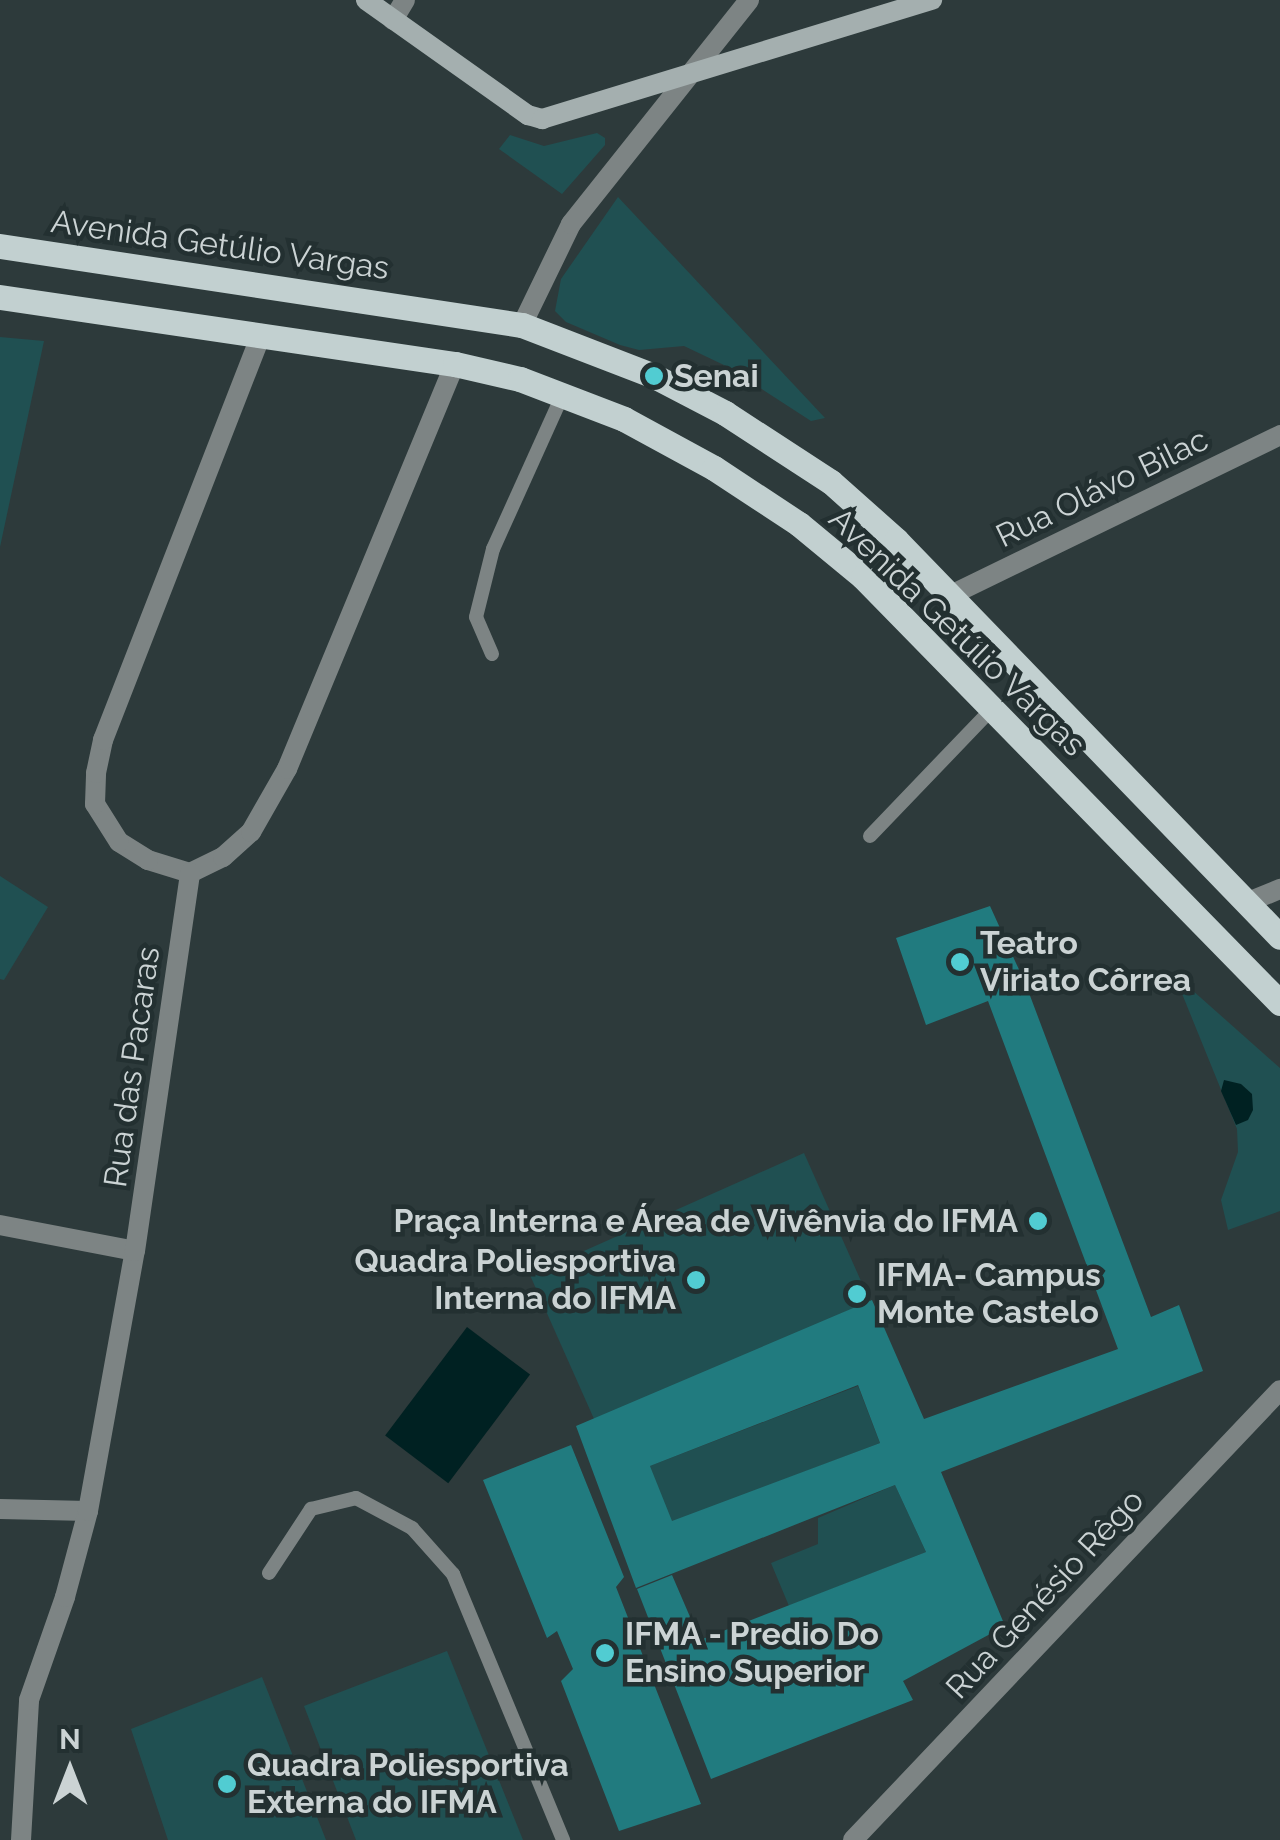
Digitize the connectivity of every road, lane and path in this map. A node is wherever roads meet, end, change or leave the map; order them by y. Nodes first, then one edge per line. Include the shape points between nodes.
1 (366, 0) edge
2 (406, 0) edge
3 (750, 0) edge
4 (932, 0) edge
5 (393, 20) junction
6 (692, 74) junction
7 (0, 246) edge
8 (0, 297) edge
9 (522, 325) junction
10 (262, 334) junction
11 (456, 364) junction
12 (562, 396) junction
13 (1280, 436) edge
14 (951, 595) junction
15 (492, 654) dead end
16 (992, 709) junction
17 (870, 836) dead end
18 (190, 873) junction
19 (1280, 889) edge
20 (1248, 902) junction
21 (1280, 937) edge
22 (1280, 1003) edge
23 (0, 1225) edge
24 (136, 1251) junction
25 (1280, 1390) edge
26 (0, 1510) edge
27 (88, 1511) junction
28 (270, 1573) dead end
29 (21, 1840) edge
30 (563, 1840) edge
31 (853, 1840) edge

1 - 5 street
2 - 5 street
3 - 6 street
4 - 6 street
5 - 6 street via 542,119
6 - 9 street via 571,224
7 - 9 main road, Avenida Getúlio Vargas
8 - 10 main road, Avenida Getúlio Vargas
9 - 14 main road, Avenida Getúlio Vargas via 654,376 725,413 831,482
10 - 11 main road, Avenida Getúlio Vargas
10 - 18 street via 103,740 96,773 95,804 120,842 148,860
11 - 12 main road, Avenida Getúlio Vargas
11 - 18 street via 286,769 251,832 223,857
12 - 15 lane via 493,549 476,617
12 - 16 main road, Avenida Getúlio Vargas via 699,460 799,524 862,577
13 - 14 street, Rua Olávo Bilac
14 - 20 main road, Avenida Getúlio Vargas
16 - 17 lane
16 - 22 main road, Avenida Getúlio Vargas
18 - 24 street, Rua das Pacaras
19 - 20 street
20 - 21 main road, Avenida Getúlio Vargas
23 - 24 street
24 - 27 street, Rua das Pacaras
25 - 31 street, Rua Genésio Rêgo
26 - 27 street
27 - 29 street, Rua das Pacaras via 29,1700
28 - 30 lane via 310,1509 356,1498 412,1528 453,1574

